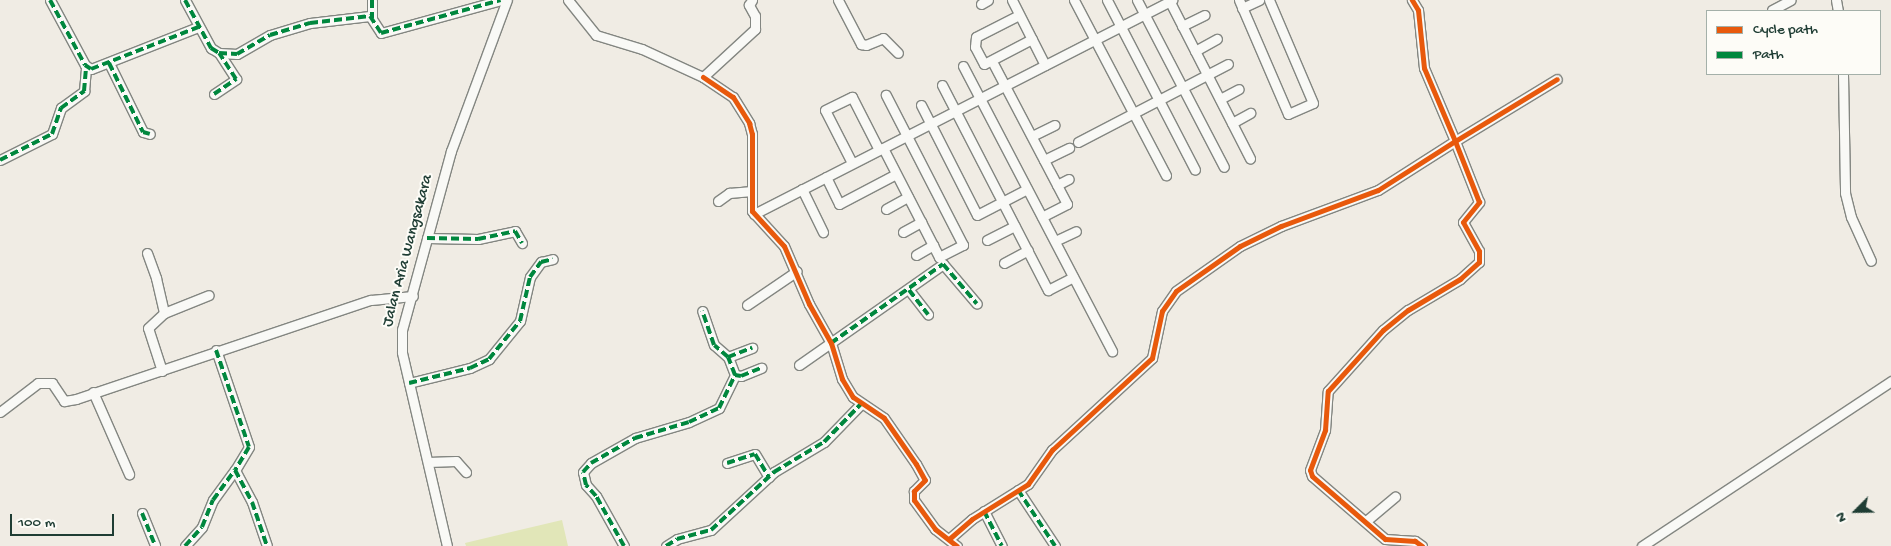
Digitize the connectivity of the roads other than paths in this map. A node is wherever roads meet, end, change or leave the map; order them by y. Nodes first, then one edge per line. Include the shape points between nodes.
1 (50, 0) edge
2 (185, 0) edge
3 (372, 0) edge
4 (501, 0) edge
5 (507, 0) edge
6 (568, 0) edge
7 (752, 0) edge
8 (838, 0) edge
9 (1012, 0) edge
10 (1074, 0) edge
11 (1107, 0) edge
12 (1137, 0) edge
13 (1170, 0) edge
14 (1259, 0) edge
15 (1268, 0) edge
16 (1412, 0) edge
17 (1791, 0) edge
18 (1240, 4) edge
19 (1772, 10) dead end
20 (1145, 14) junction
21 (1020, 15) junction
22 (1205, 15) dead end
23 (372, 18) junction
24 (1121, 26) junction
25 (1182, 26) junction
26 (198, 27) junction
27 (1032, 39) junction
28 (1217, 39) dead end
29 (1095, 40) junction
30 (1195, 51) junction
31 (218, 53) junction
32 (898, 53) dead end
33 (109, 63) junction
34 (1228, 64) dead end
35 (994, 65) dead end
36 (1045, 65) junction
37 (963, 66) dead end
38 (86, 67) junction
39 (1207, 75) junction
40 (1843, 75) edge
41 (703, 77) junction
42 (1557, 79) dead end
43 (942, 85) dead end
44 (1005, 86) junction
45 (1183, 88) junction
46 (1239, 89) dead end
47 (214, 94) dead end
48 (886, 95) dead end
49 (980, 98) junction
50 (1220, 99) junction
51 (1159, 100) junction
52 (921, 105) dead end
53 (955, 111) junction
54 (1134, 113) junction
55 (1250, 113) dead end
56 (1232, 123) junction
57 (930, 124) junction
58 (1055, 124) dead end
59 (150, 134) dead end
60 (907, 136) junction
61 (1032, 136) junction
62 (1078, 142) dead end
63 (1455, 142) junction
64 (1069, 148) dead end
65 (881, 149) junction
66 (1250, 158) dead end
67 (0, 160) edge
68 (1044, 160) junction
69 (852, 163) junction
70 (1224, 167) dead end
71 (1195, 170) dead end
72 (896, 174) junction
73 (1166, 175) dead end
74 (826, 177) junction
75 (1069, 179) dead end
76 (1057, 185) junction
77 (802, 189) junction
78 (1028, 189) junction
79 (752, 191) junction
80 (908, 197) junction
81 (718, 201) dead end
82 (1002, 202) junction
83 (886, 209) dead end
84 (754, 214) junction
85 (1042, 217) junction
86 (921, 222) junction
87 (1015, 226) junction
88 (1076, 231) dead end
89 (823, 232) dead end
90 (902, 232) dead end
91 (427, 238) junction
92 (987, 240) dead end
93 (1055, 241) junction
94 (522, 243) dead end
95 (933, 246) junction
96 (1028, 250) junction
97 (147, 253) dead end
98 (916, 255) dead end
99 (553, 259) dead end
100 (1871, 261) dead end
101 (1004, 263) dead end
102 (797, 270) junction
103 (1074, 277) junction
104 (909, 290) junction
105 (209, 295) dead end
106 (413, 296) junction
107 (977, 304) dead end
108 (747, 305) dead end
109 (702, 311) dead end
110 (164, 313) junction
111 (928, 314) dead end
112 (832, 343) junction
113 (752, 348) dead end
114 (216, 350) junction
115 (1112, 351) dead end
116 (728, 357) junction
117 (799, 365) dead end
118 (761, 368) dead end
119 (162, 371) junction
120 (735, 375) junction
121 (1891, 381) edge
122 (409, 383) junction
123 (92, 392) junction
124 (861, 404) junction
125 (0, 412) edge
126 (428, 462) junction
127 (727, 463) dead end
128 (235, 470) junction
129 (466, 472) dead end
130 (128, 474) dead end
131 (769, 477) junction
132 (1018, 490) junction
133 (1395, 498) dead end
134 (984, 511) junction
135 (142, 513) dead end
136 (1366, 521) junction
137 (949, 539) junction
138 (1657, 542) edge
139 (155, 546) edge
140 (185, 546) edge
141 (267, 546) edge
142 (447, 546) edge
143 (624, 546) edge
144 (666, 546) edge
145 (957, 546) edge
146 (1002, 546) edge
147 (1055, 546) edge
148 (1422, 546) edge
149 (1642, 546) edge

1 - 38 street
2 - 26 street
3 - 23 street
4 - 23 street via 381,33
5 - 91 street, Jalan Aria Wangsakara via 451,150
6 - 41 street via 596,35 642,49
7 - 41 street via 749,5 755,16 755,29
8 - 32 street via 861,44 883,38
9 - 21 street
10 - 29 street
11 - 24 street
12 - 20 street
13 - 20 street
13 - 25 street
14 - 18 street
15 - 18 street via 1313,103 1288,114
16 - 63 street via 1418,10 1424,68
17 - 19 street
20 - 24 street
20 - 45 street
21 - 27 street
21 - 27 street via 976,37 975,47 984,64
22 - 25 street
23 - 31 street via 310,23 270,35 237,54
24 - 29 street
24 - 51 street
25 - 30 street
26 - 31 street
26 - 33 street
27 - 36 street
28 - 30 street
29 - 36 street
29 - 54 street
30 - 39 street
31 - 47 street via 236,79
33 - 38 street via 94,69
33 - 59 street via 143,132
34 - 39 street
35 - 44 street
36 - 44 street
37 - 49 street
38 - 67 street via 84,91 61,108 52,134
39 - 45 street
39 - 50 street
40 - 100 street via 1845,193 1851,217
41 - 79 street via 733,97 749,123 752,134
42 - 63 street
43 - 53 street
44 - 49 street
44 - 61 street
45 - 51 street
45 - 70 street
46 - 50 street
48 - 60 street
49 - 53 street
49 - 78 street
50 - 56 street
51 - 54 street
51 - 71 street
52 - 57 street
53 - 57 street
53 - 82 street
54 - 62 street
54 - 73 street
55 - 56 street
56 - 66 street
57 - 60 street
57 - 82 street via 977,215
58 - 61 street
60 - 65 street
60 - 95 street via 962,245 939,258
61 - 68 street
63 - 132 street via 1378,190 1281,226 1240,246 1176,291 1162,311 1152,358 1086,416 1052,450 1028,484
63 - 136 street via 1479,202 1463,222 1479,251 1479,262 1460,279 1408,310 1383,330 1328,391 1325,430 1311,472
64 - 68 street
65 - 69 street
65 - 69 street via 852,96 825,110
65 - 72 street
68 - 76 street
69 - 74 street
72 - 74 street via 840,204
72 - 80 street
74 - 77 street
75 - 76 street
76 - 85 street via 1067,204
77 - 84 street
77 - 89 street
78 - 82 street
78 - 85 street
79 - 81 street via 729,193
79 - 84 street
80 - 83 street
80 - 86 street
82 - 87 street
84 - 102 street via 784,246
85 - 93 street
86 - 90 street
86 - 95 street
87 - 92 street
87 - 96 street
88 - 93 street
91 - 94 street via 478,239 515,231
91 - 106 street, Jalan Aria Wangsakara
93 - 103 street
95 - 98 street
96 - 101 street
96 - 103 street via 1048,290
97 - 110 street
99 - 122 street via 542,262 530,277 520,321 489,359 464,370
102 - 108 street
102 - 112 street via 809,304
103 - 115 street
104 - 107 street via 943,264
104 - 111 street
104 - 112 street
105 - 110 street
106 - 114 street via 371,300
106 - 122 street, Jalan Aria Wangsakara via 401,340
109 - 116 street via 714,345
110 - 119 street via 148,328
112 - 117 street
112 - 124 street via 842,379
113 - 116 street
114 - 119 street
114 - 128 street via 249,447
116 - 120 street
118 - 120 street via 741,376
119 - 123 street
120 - 143 street via 731,388 716,410 636,438 591,462 583,472 586,485 596,496
121 - 138 street
122 - 126 street, Jalan Aria Wangsakara
123 - 125 street via 64,400 56,386 47,381 38,383
123 - 130 street
124 - 131 street via 824,442 781,466
124 - 137 street via 878,411 916,464 925,480 914,491 914,500 935,529
126 - 129 street via 456,461
126 - 142 street, Jalan Aria Wangsakara
127 - 131 street via 755,454
128 - 140 street via 213,500 202,527
128 - 141 street via 252,502
131 - 144 street via 711,530 677,539
132 - 134 street
132 - 147 street
133 - 136 street
134 - 137 street
134 - 146 street
135 - 139 street
136 - 148 street via 1385,539 1415,541
137 - 145 street
138 - 149 street

